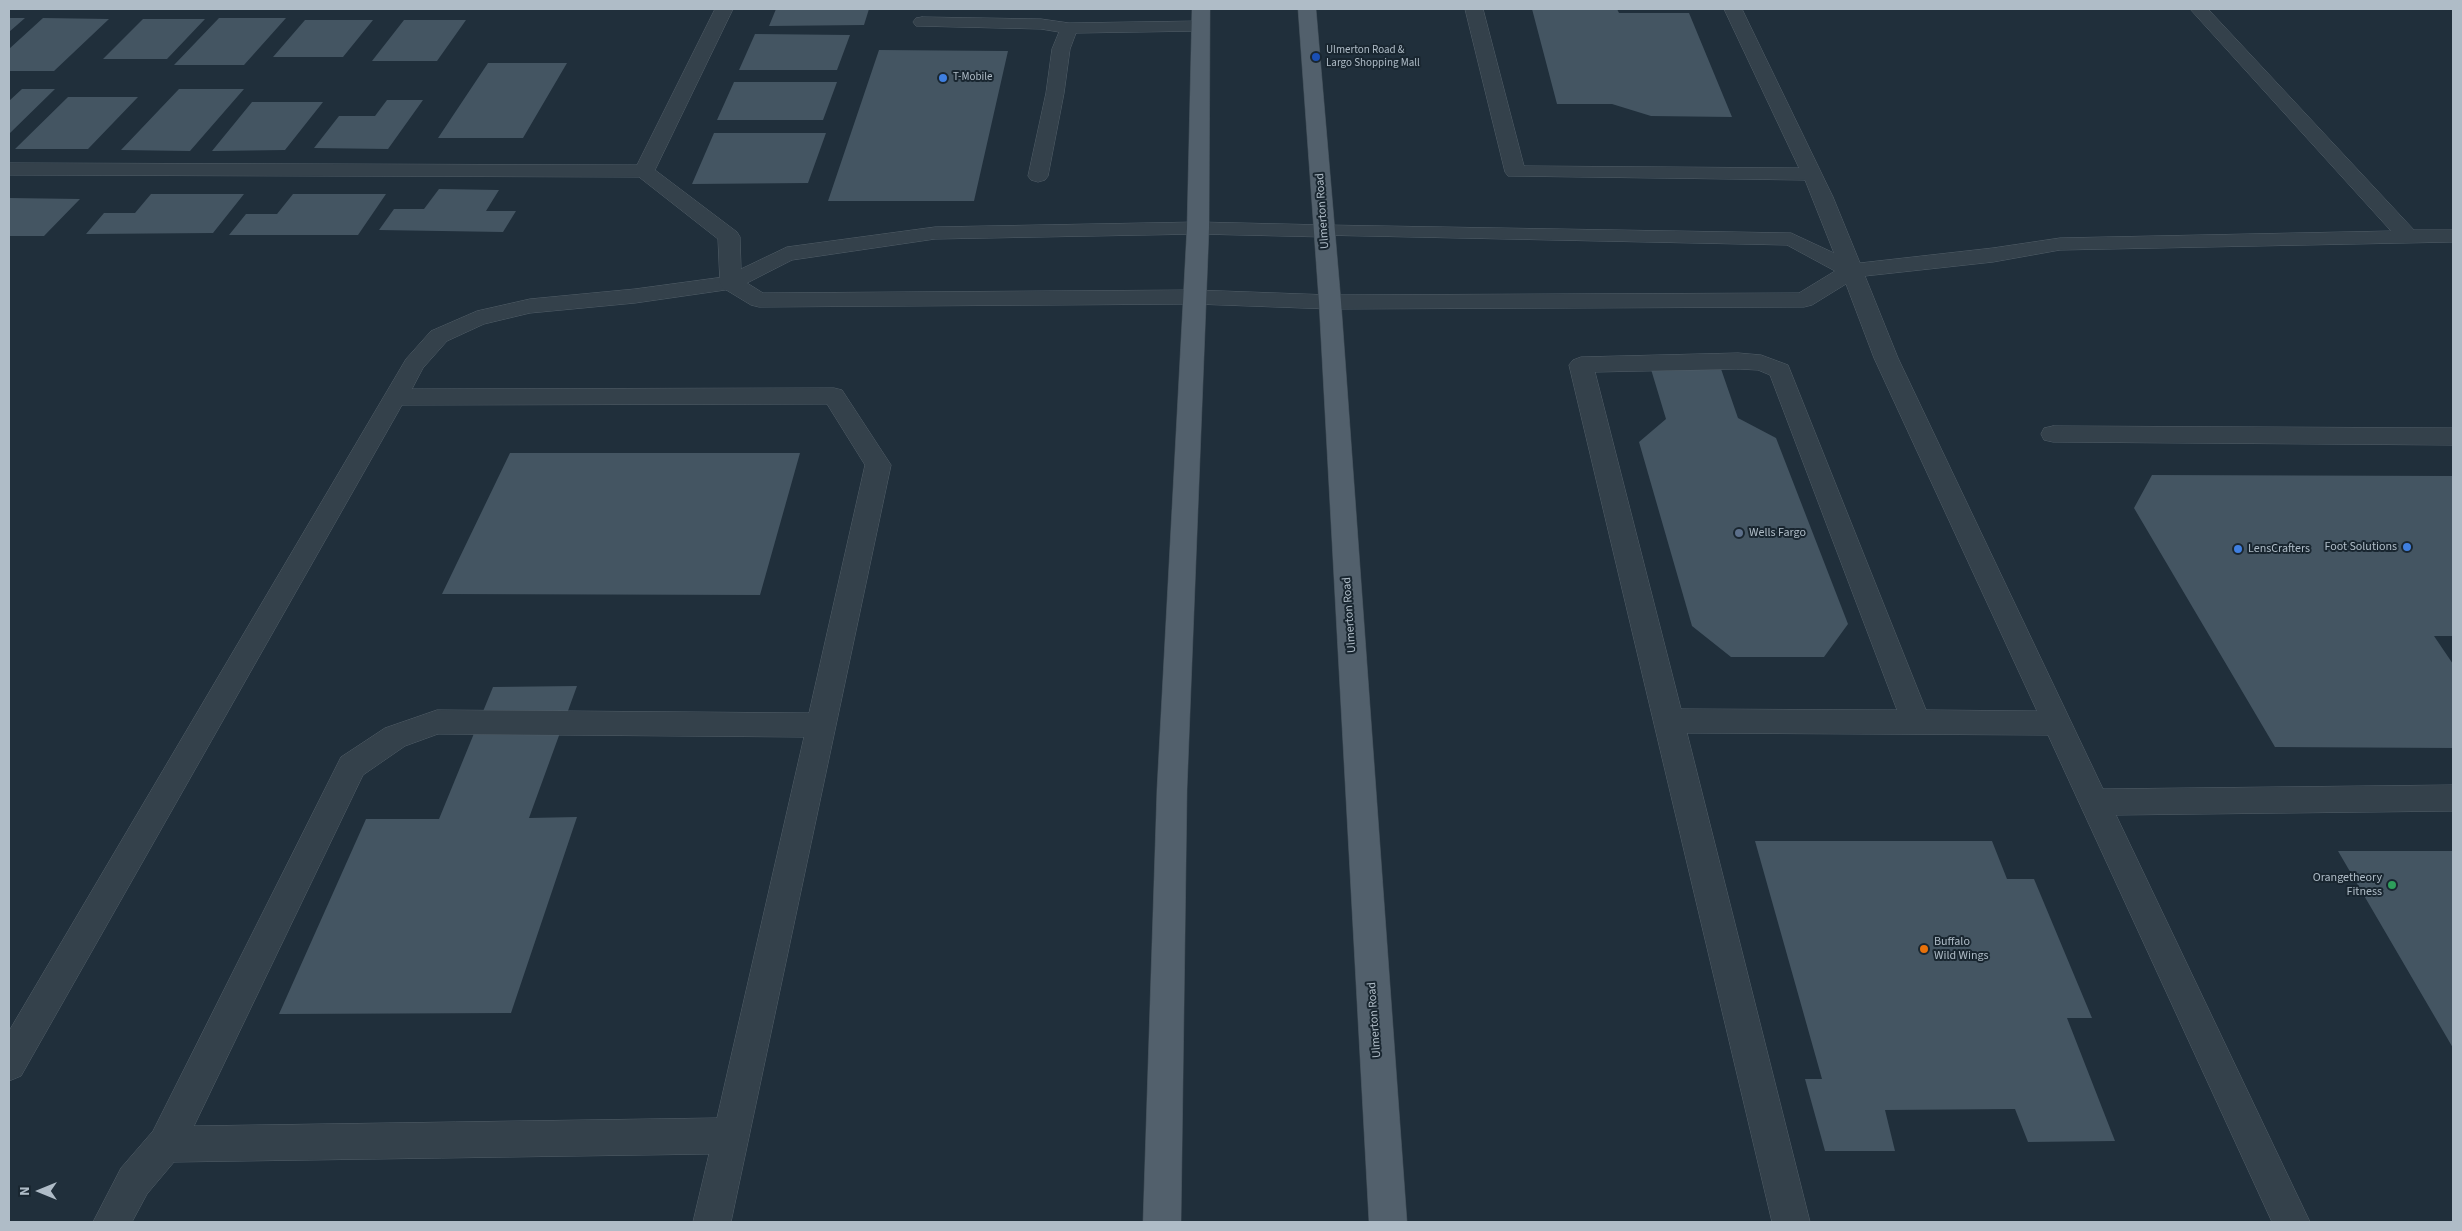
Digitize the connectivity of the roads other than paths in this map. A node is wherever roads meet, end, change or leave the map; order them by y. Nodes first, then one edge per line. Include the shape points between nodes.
1 (724, 9) edge
2 (1307, 9) edge
3 (1474, 9) edge
4 (1733, 9) edge
5 (2199, 9) edge
6 (1201, 17) edge
7 (922, 22) dead end
8 (1069, 28) junction
9 (9, 169) edge
10 (644, 171) junction
11 (1812, 174) junction
12 (1038, 176) dead end
13 (1198, 228) junction
14 (1325, 232) junction
15 (2453, 236) edge
16 (2408, 237) junction
17 (1851, 271) junction
18 (730, 283) junction
19 (1195, 297) junction
20 (1330, 302) junction
21 (395, 397) junction
22 (2053, 434) dead end
23 (2453, 436) edge
24 (1669, 722) junction
25 (1916, 722) junction
26 (2057, 723) junction
27 (821, 725) junction
28 (2453, 798) edge
29 (2093, 802) junction
30 (9, 1064) edge
31 (732, 1136) junction
32 (166, 1144) junction
33 (112, 1222) edge
34 (712, 1222) edge
35 (1162, 1222) edge
36 (1388, 1222) edge
37 (1791, 1222) edge
38 (2291, 1222) edge

1 - 10 street
2 - 14 main road, Ulmerton Road
3 - 11 street via 1515,172
4 - 11 street
5 - 16 street
6 - 8 street
6 - 13 main road
7 - 8 street via 1041,24
8 - 12 street via 1061,49
9 - 10 street
10 - 18 street via 729,237
11 - 17 street
13 - 14 street
13 - 18 street via 935,233 787,254
13 - 19 main road
14 - 17 street via 1790,239
14 - 20 main road, Ulmerton Road
15 - 16 street
16 - 17 street via 2060,244
17 - 20 street via 1804,300
17 - 26 street via 1886,358
18 - 19 street via 759,300
18 - 21 street via 530,306 477,318 439,336 414,364
19 - 20 street
19 - 35 main road via 1172,789
20 - 36 main road, Ulmerton Road
21 - 27 street via 834,396 878,465
21 - 30 street
22 - 23 street
24 - 25 street
24 - 25 street via 1581,365 1738,361 1762,363 1780,370
24 - 37 street
25 - 26 street
26 - 29 street
27 - 31 street
27 - 32 street via 437,722 396,737 352,766
28 - 29 street
29 - 38 street
31 - 32 street
31 - 34 street
32 - 33 street via 134,1181

